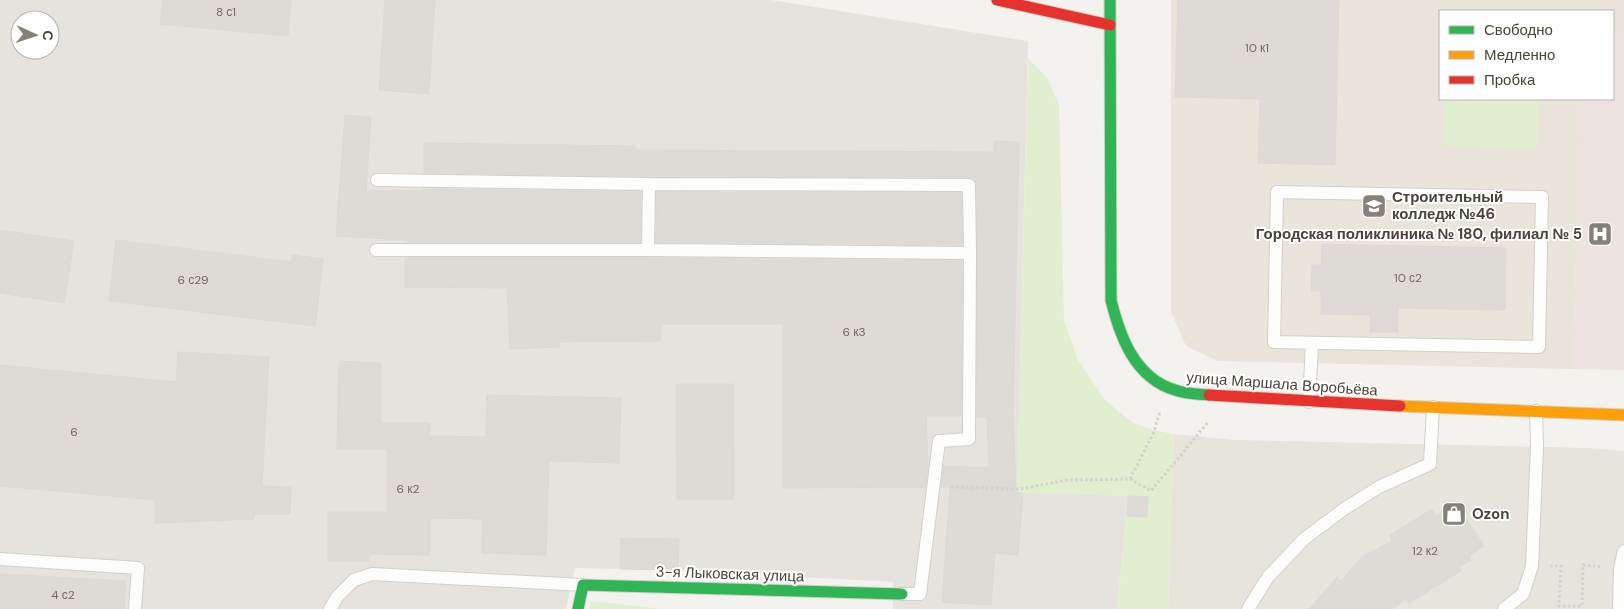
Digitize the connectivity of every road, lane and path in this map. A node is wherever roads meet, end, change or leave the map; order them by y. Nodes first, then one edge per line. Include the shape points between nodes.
1 (997, 0) edge
2 (1110, 0) edge
3 (1110, 25) junction
4 (377, 180) dead end
5 (649, 184) junction
6 (376, 250) dead end
7 (648, 250) junction
8 (970, 253) junction
9 (1312, 343) junction
10 (1229, 397) junction
11 (1309, 402) junction
12 (1433, 408) junction
13 (1536, 411) junction
14 (1624, 415) edge
15 (1153, 434) dead end
16 (1130, 480) junction
17 (933, 487) junction
18 (1624, 551) edge
19 (0, 559) edge
20 (1532, 566) junction
21 (1620, 568) junction
22 (583, 585) junction
23 (902, 594) joint
24 (136, 609) edge
25 (330, 609) edge
26 (578, 609) edge
27 (1248, 609) edge
28 (1504, 609) edge
29 (1620, 609) edge

1 - 3 main road
2 - 3 main road, улица Маршала Воробьёва
3 - 10 main road, улица Маршала Воробьёва via 1110,277 1116,322 1135,362 1150,378 1181,393
4 - 5 lane
5 - 7 lane
5 - 8 lane via 969,185
6 - 7 lane
7 - 8 lane
8 - 17 lane via 969,439 939,441
9 - 9 lane via 1538,347 1542,197 1277,192 1274,342
9 - 11 lane
10 - 11 main road, улица Маршала Воробьёва
10 - 16 path via 1151,491
11 - 12 main road, улица Маршала Воробьёва
12 - 13 main road, улица Маршала Воробьёва
12 - 27 lane via 1430,464 1379,487 1304,539 1268,577
13 - 14 main road, улица Маршала Воробьёва
13 - 20 lane
15 - 16 path
16 - 17 path via 1067,480 1020,489
17 - 23 lane via 920,594
18 - 21 lane
19 - 24 lane via 138,568
20 - 21 path via 1561,566 1559,606 1582,606 1583,565
20 - 28 lane via 1523,594
21 - 29 lane
22 - 23 main road, 3-я Лыковская улица
22 - 25 lane via 372,574 354,580
22 - 26 main road

